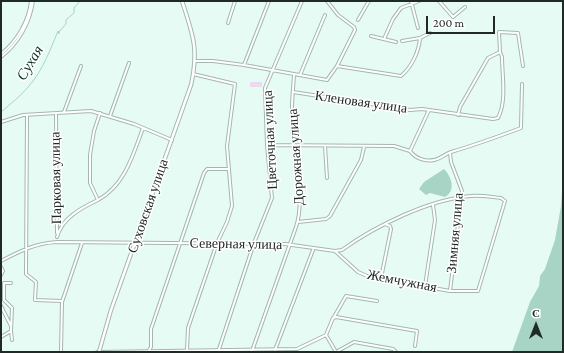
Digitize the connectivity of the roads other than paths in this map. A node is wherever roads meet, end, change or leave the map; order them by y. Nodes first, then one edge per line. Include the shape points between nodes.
1 (32, 1) edge
2 (182, 1) edge
3 (235, 1) edge
4 (269, 1) edge
5 (302, 1) edge
6 (327, 1) edge
7 (365, 1) edge
8 (411, 1) edge
9 (419, 1) edge
10 (439, 1) edge
11 (368, 2) edge
12 (412, 4) junction
13 (465, 6) dead end
14 (325, 15) dead end
15 (358, 20) dead end
16 (228, 22) dead end
17 (418, 28) dead end
18 (430, 33) dead end
19 (371, 36) dead end
20 (420, 38) junction
21 (384, 39) junction
22 (402, 41) dead end
23 (396, 42) dead end
24 (500, 52) junction
25 (1, 54) edge
26 (1, 57) edge
27 (196, 60) junction
28 (129, 63) dead end
29 (244, 65) junction
30 (81, 66) dead end
31 (337, 66) junction
32 (523, 66) dead end
33 (273, 71) junction
34 (194, 74) junction
35 (294, 75) junction
36 (300, 75) junction
37 (522, 84) dead end
38 (292, 92) junction
39 (429, 110) junction
40 (64, 112) junction
41 (100, 113) junction
42 (56, 114) junction
43 (458, 114) junction
44 (27, 115) junction
45 (110, 116) junction
46 (1, 122) edge
47 (143, 128) junction
48 (172, 140) junction
49 (267, 145) junction
50 (294, 146) junction
51 (325, 146) junction
52 (364, 146) junction
53 (410, 151) junction
54 (450, 152) junction
55 (229, 169) junction
56 (327, 178) dead end
57 (461, 197) junction
58 (98, 200) junction
59 (433, 205) junction
60 (298, 222) junction
61 (384, 224) junction
62 (57, 237) junction
63 (57, 242) junction
64 (83, 242) junction
65 (136, 242) junction
66 (179, 243) junction
67 (217, 243) junction
68 (254, 243) junction
69 (289, 245) junction
70 (26, 248) junction
71 (313, 249) junction
72 (335, 251) junction
73 (1, 261) edge
74 (1, 267) edge
75 (1, 275) edge
76 (381, 278) junction
77 (11, 283) dead end
78 (425, 286) junction
79 (450, 291) junction
80 (478, 292) joint
81 (62, 301) junction
82 (377, 301) dead end
83 (1, 306) edge
84 (334, 318) junction
85 (11, 327) junction
86 (11, 331) junction
87 (326, 335) junction
88 (1, 337) edge
89 (12, 340) dead end
90 (415, 346) dead end
91 (219, 349) junction
92 (187, 350) junction
93 (275, 350) junction
94 (252, 351) edge
95 (61, 352) edge
96 (98, 352) edge
97 (150, 352) edge
98 (336, 352) edge
99 (396, 352) edge

1 - 25 street via 30,12 20,32
1 - 26 street via 32,13 22,33
2 - 27 street, Суховская улица via 194,37
3 - 16 street
4 - 29 street
5 - 33 street, Цветочная улица
6 - 31 street via 354,27 354,34
7 - 11 street
8 - 12 street
9 - 12 street
10 - 13 street via 453,17
11 - 15 street
12 - 17 street
12 - 21 street via 401,8
14 - 36 street
18 - 20 street
19 - 21 street
20 - 22 street
20 - 31 street via 419,50 401,76
21 - 23 street
24 - 32 street via 499,32 518,33
24 - 43 street via 488,58
24 - 43 street, Кленовая улица via 502,102 498,118
27 - 29 street
27 - 34 street, Суховская улица
28 - 45 street
29 - 33 street
30 - 40 street
31 - 36 street via 327,80
33 - 35 street
33 - 49 street, Цветочная улица via 265,88
34 - 48 street, Суховская улица
34 - 55 street via 235,84 228,139
35 - 36 street
35 - 38 street, Дорожная улица
37 - 54 street via 521,128 466,149
38 - 39 street, Кленовая улица via 410,110
38 - 50 street, Дорожная улица
39 - 43 street, Кленовая улица
39 - 53 street, Кленовая улица
40 - 41 street
40 - 42 street
41 - 45 street
41 - 58 street via 90,155 90,183
42 - 44 street
42 - 62 street, Парковая улица
44 - 46 street
44 - 70 street
45 - 47 street
47 - 48 street
47 - 58 street via 126,172
48 - 65 street, Суховская улица
49 - 50 street
49 - 68 street, Цветочная улица via 272,198
50 - 51 street
50 - 60 street, Дорожная улица via 300,209
51 - 52 street
51 - 56 street
52 - 53 street via 394,146
52 - 60 street via 361,160 330,216
53 - 54 street via 423,160 434,160
54 - 57 street, Зимняя улица via 450,162 462,191
55 - 66 street via 207,169 204,173
55 - 67 street via 232,206
57 - 59 street, Северная улица
57 - 79 street, Зимняя улица
57 - 80 street, Северная улица via 501,198 505,201
58 - 62 street via 73,214 58,231
59 - 61 street, Северная улица
59 - 78 street via 435,220
60 - 69 street, Дорожная улица
61 - 72 street, Северная улица via 342,250
61 - 76 street via 391,229
62 - 63 street, Парковая улица
63 - 64 street, Северная улица
63 - 70 street, Северная улица via 43,242
64 - 65 street, Северная улица
64 - 81 street
65 - 66 street, Северная улица
65 - 96 street, Суховская улица
66 - 67 street, Северная улица
66 - 97 street via 151,329
67 - 68 street, Северная улица
67 - 92 street via 188,328
68 - 69 street, Северная улица
68 - 91 street, Цветочная улица
69 - 71 street, Северная улица
69 - 94 street, Дорожная улица
70 - 73 street, Северная улица
70 - 81 street via 26,274 36,282 35,300
71 - 72 street, Северная улица
71 - 93 street
72 - 76 street, Жемчужная via 358,272
74 - 75 street
76 - 78 street, Жемчужная
77 - 85 street via 4,283 4,300 12,308
78 - 79 street, Жемчужная
79 - 80 street, Жемчужная
81 - 95 street
82 - 84 street via 346,296
83 - 85 street
84 - 87 street
84 - 90 street via 417,331
85 - 86 street
86 - 88 street
86 - 89 street
87 - 93 street via 300,348
87 - 98 street
91 - 92 street
91 - 94 street
92 - 97 street
93 - 94 street
96 - 97 street
98 - 99 street via 354,342 394,349

